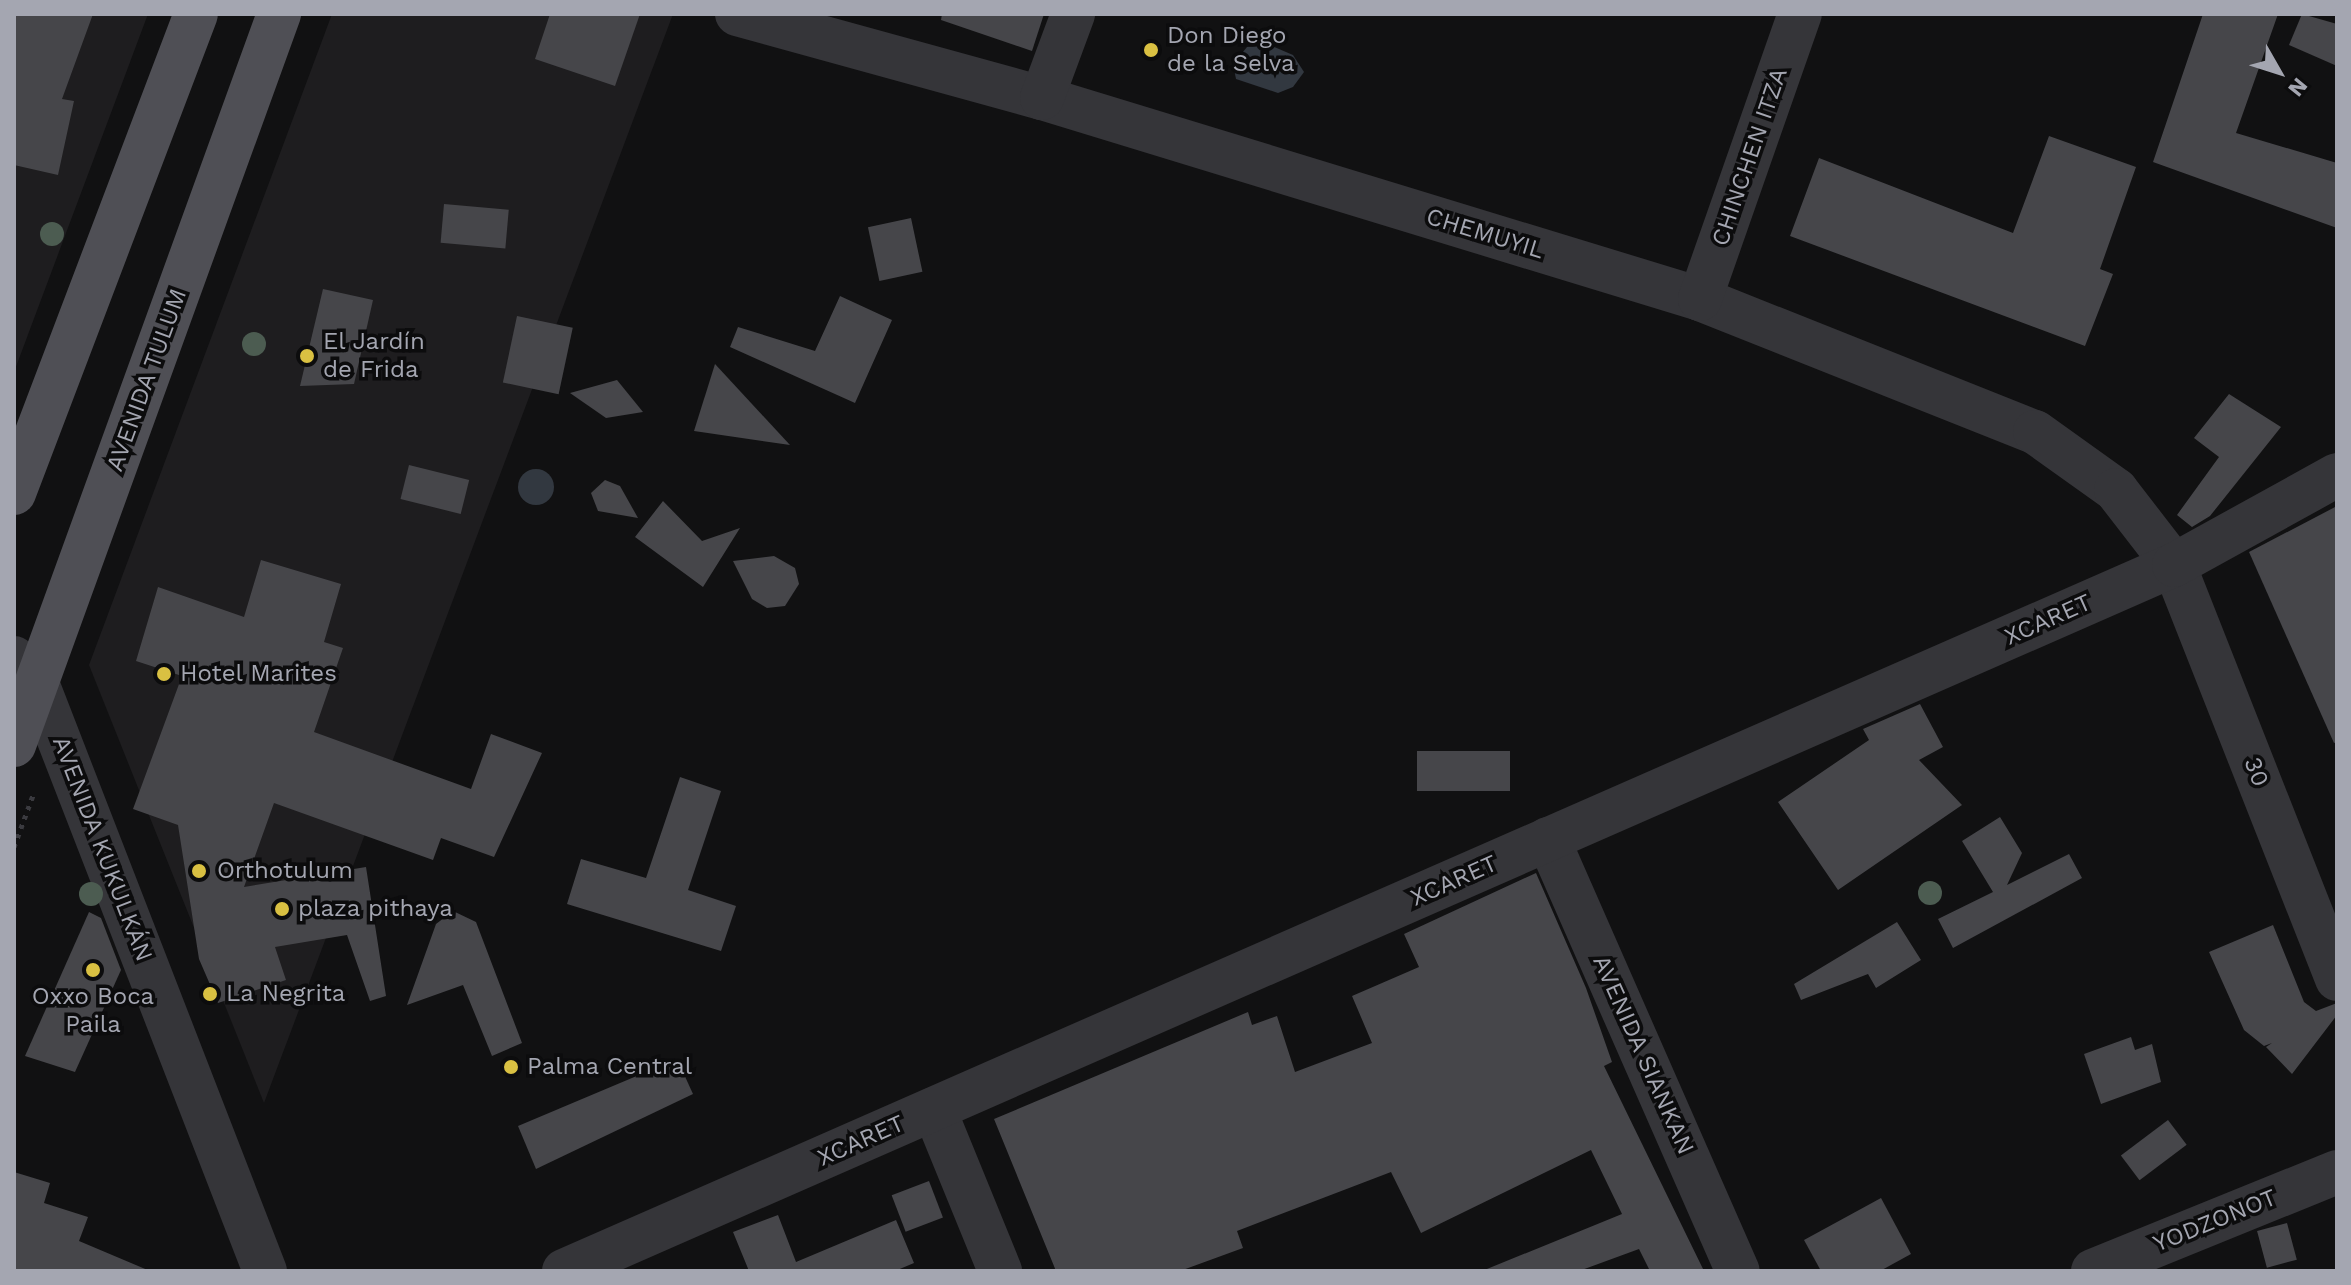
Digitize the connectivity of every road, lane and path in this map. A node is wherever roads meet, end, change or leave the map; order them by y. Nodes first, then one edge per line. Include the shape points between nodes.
1 (196, 14) edge
2 (279, 14) edge
3 (737, 14) edge
4 (1073, 14) edge
5 (1800, 14) edge
6 (1042, 98) junction
7 (1700, 299) junction
8 (2337, 475) edge
9 (14, 493) edge
10 (2174, 565) junction
11 (26, 671) edge
12 (14, 745) edge
13 (1548, 839) junction
14 (2337, 979) edge
15 (934, 1109) junction
16 (2337, 1172) edge
17 (265, 1271) edge
18 (564, 1271) edge
19 (1000, 1271) edge
20 (1738, 1271) edge
21 (2093, 1271) edge

1 - 9 main road
2 - 11 main road, AVENIDA TULUM
3 - 6 street, CHEMUYIL
4 - 6 street
5 - 7 street, CHINCHEN ITZA
6 - 7 street, CHEMUYIL
7 - 10 street, CHEMUYIL via 2035,432 2116,490
8 - 10 street, XCARET
10 - 13 street, XCARET
10 - 14 street, 30
11 - 12 main road, AVENIDA TULUM
11 - 17 street, AVENIDA KUKULKÁN
13 - 15 street, XCARET
13 - 20 street, AVENIDA SIANKAN
15 - 18 street, XCARET
15 - 19 street
16 - 21 street, YODZONOT

